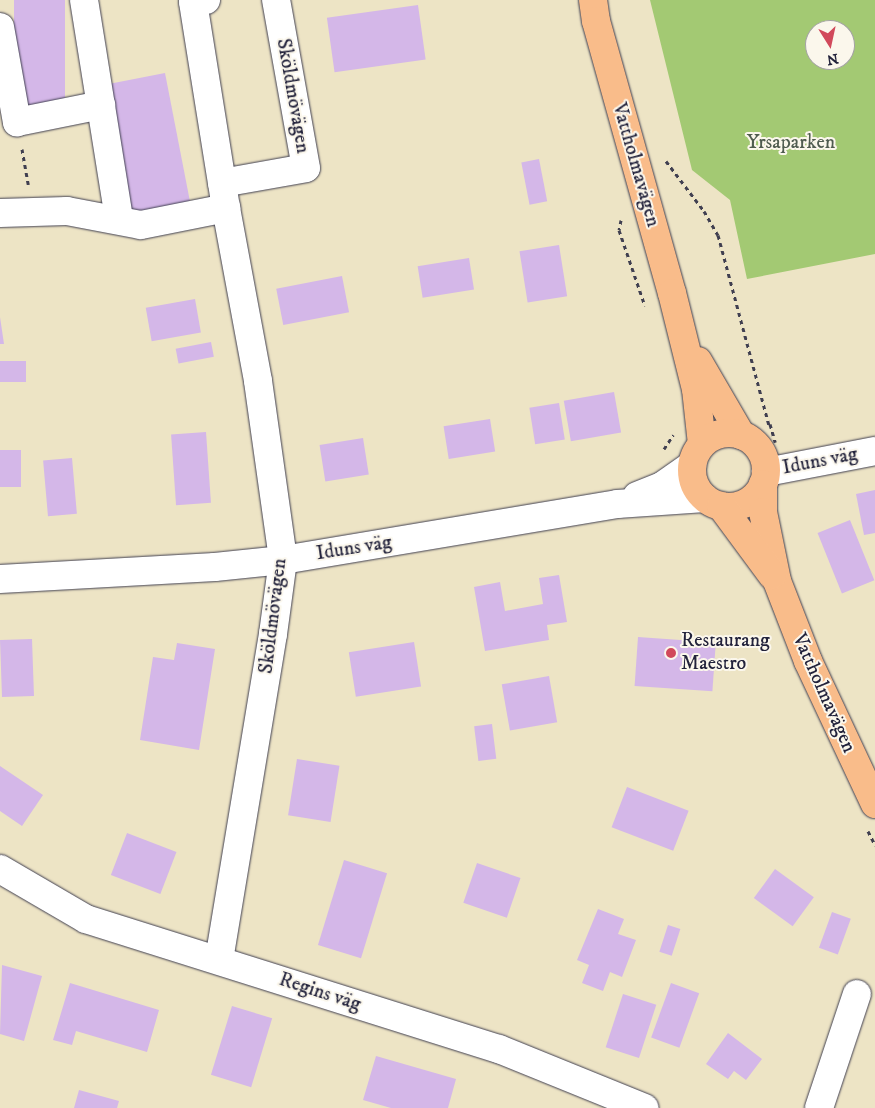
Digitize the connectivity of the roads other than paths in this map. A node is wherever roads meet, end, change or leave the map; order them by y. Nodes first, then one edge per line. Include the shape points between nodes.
1 (84, 0) edge
2 (276, 0) edge
3 (593, 0) edge
4 (197, 1) edge
5 (0, 28) edge
6 (100, 105) junction
7 (224, 196) junction
8 (0, 213) edge
9 (119, 219) junction
10 (681, 331) junction
11 (741, 435) junction
12 (875, 451) edge
13 (697, 454) junction
14 (765, 478) junction
15 (713, 502) junction
16 (617, 504) junction
17 (283, 560) junction
18 (0, 580) edge
19 (776, 581) junction
20 (875, 804) edge
21 (0, 869) edge
22 (219, 960) junction
23 (857, 994) dead end
24 (644, 1108) edge
25 (819, 1108) edge

1 - 6 street
2 - 7 street, Sköldmövägen via 306,168
3 - 10 main road, Vattholmavägen via 596,22
4 - 7 street, Sköldmövägen
5 - 6 street via 17,122
6 - 9 street
7 - 9 street via 141,224
7 - 17 street, Sköldmövägen via 258,381
8 - 9 street via 67,211
10 - 11 main road, Vattholmavägen
10 - 13 main road, Vattholmavägen via 696,389
11 - 13 main road via 718,434
11 - 14 main road via 752,440 762,454
12 - 14 street, Iduns väg
13 - 15 main road via 692,478 697,489
13 - 16 street, Iduns väg via 662,486
14 - 15 main road via 752,499 742,505
14 - 19 main road, Vattholmavägen via 763,512
15 - 16 street, Iduns väg
15 - 19 main road, Vattholmavägen
16 - 17 street, Iduns väg
17 - 18 street, Iduns väg
17 - 22 street, Sköldmövägen
19 - 20 main road, Vattholmavägen via 808,661
21 - 22 street, Regins väg via 86,919
22 - 24 street, Regins väg via 499,1049
23 - 25 street

